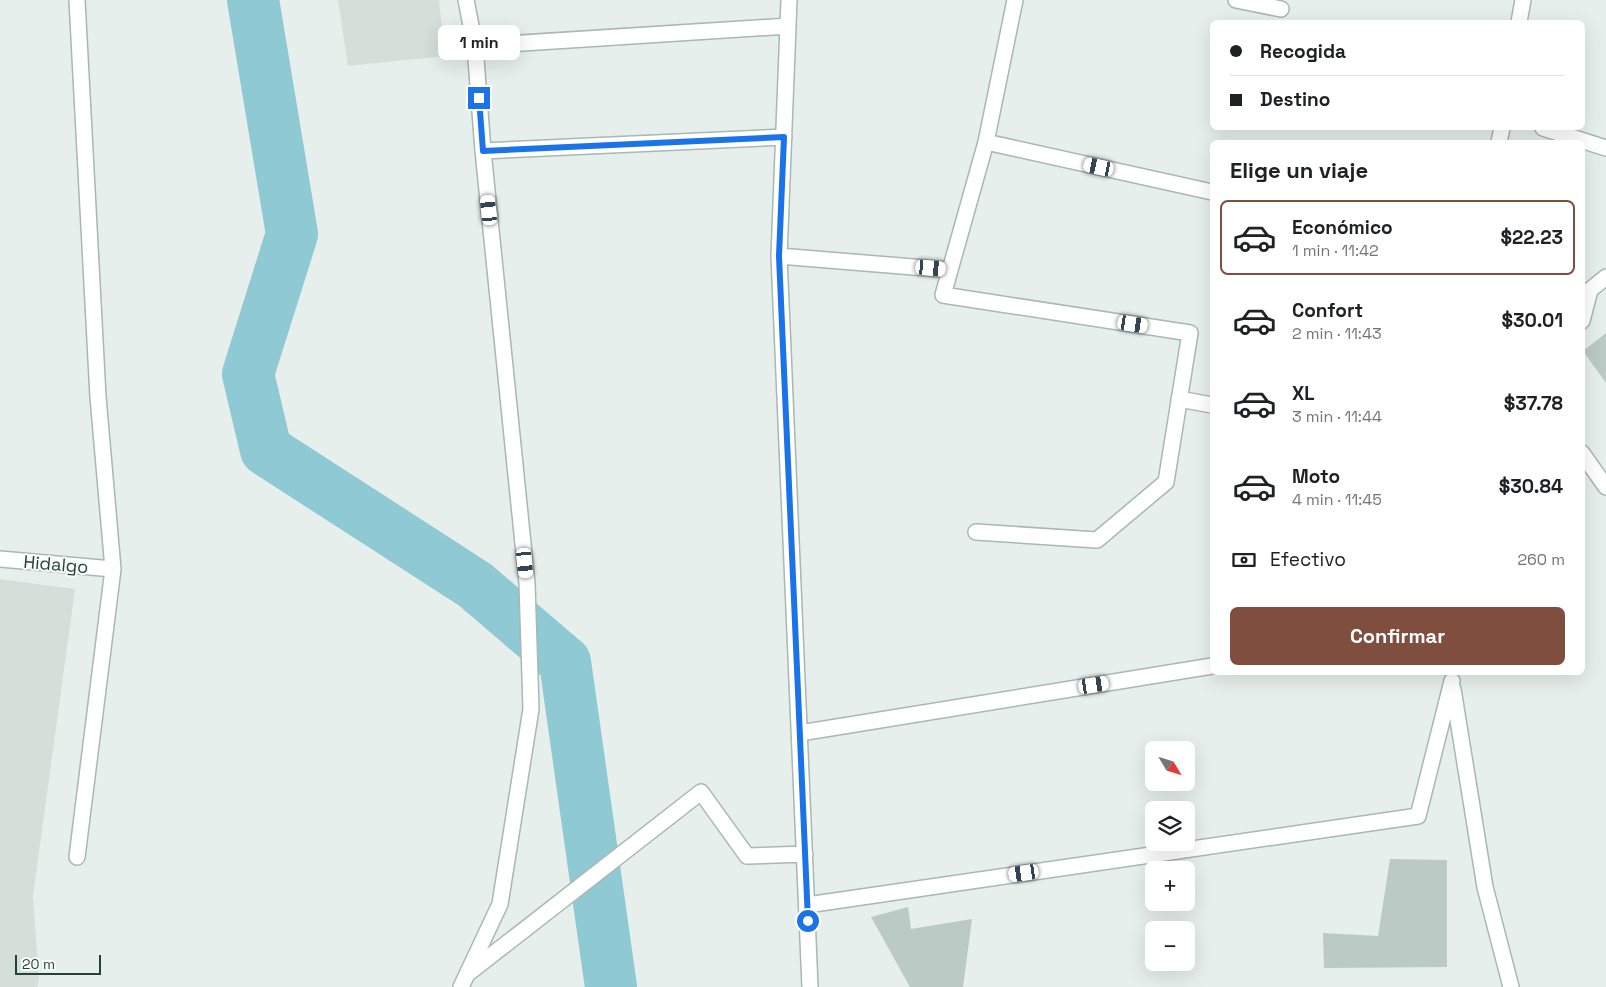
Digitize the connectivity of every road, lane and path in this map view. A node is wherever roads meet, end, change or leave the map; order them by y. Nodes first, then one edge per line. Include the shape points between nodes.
1 (77, 0) edge
2 (466, 0) edge
3 (790, 0) edge
4 (1015, 0) edge
5 (1236, 0) edge
6 (1523, 0) edge
7 (1281, 9) dead end
8 (1519, 20) edge
9 (788, 26) junction
10 (475, 46) junction
11 (1549, 130) edge
12 (784, 137) junction
13 (1581, 140) edge
14 (1585, 141) edge
15 (986, 142) junction
16 (1606, 148) edge
17 (483, 151) junction
18 (1210, 192) edge
19 (779, 256) junction
20 (950, 270) junction
21 (1606, 277) edge
22 (1585, 309) edge
23 (1179, 399) junction
24 (1210, 405) edge
25 (1585, 457) edge
26 (1606, 487) edge
27 (976, 532) dead end
28 (0, 559) edge
29 (113, 569) junction
30 (1210, 666) edge
31 (1451, 677) edge
32 (800, 733) junction
33 (805, 854) junction
34 (77, 856) dead end
35 (807, 905) junction
36 (469, 973) junction
37 (461, 987) edge
38 (810, 987) edge
39 (1511, 987) edge

1 - 29 street via 98,398
2 - 10 street
3 - 9 street
4 - 15 street
5 - 7 street
6 - 8 street
9 - 10 street
9 - 12 street
10 - 17 street
11 - 13 street
12 - 17 street
12 - 19 street
14 - 16 street
15 - 18 street
15 - 20 street
17 - 36 street via 527,583 531,709 500,904
19 - 20 street
19 - 32 street
20 - 23 street via 943,295 1190,333
21 - 22 street via 1590,290
23 - 24 street
23 - 27 street via 1166,482 1097,540
25 - 26 street
28 - 29 street, Hidalgo
29 - 34 street
30 - 32 street
31 - 35 street via 1418,816
31 - 39 street via 1485,887
32 - 33 street
33 - 35 street
33 - 36 street via 747,856 701,792
35 - 38 street
36 - 37 street

